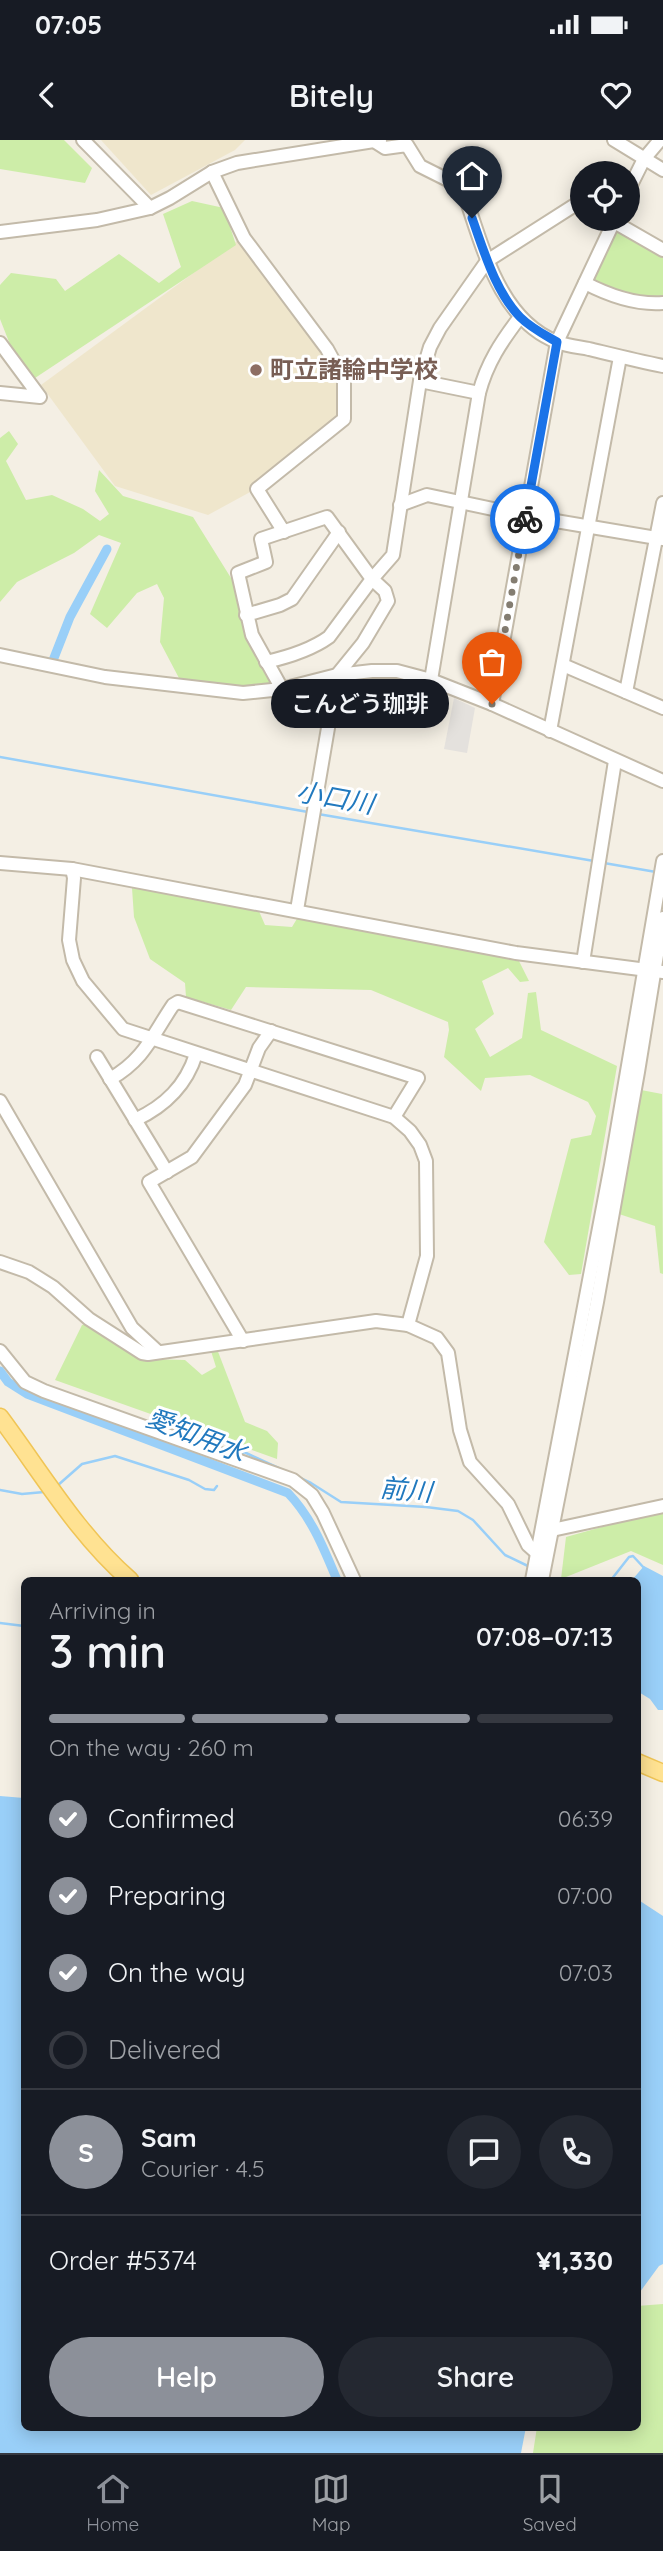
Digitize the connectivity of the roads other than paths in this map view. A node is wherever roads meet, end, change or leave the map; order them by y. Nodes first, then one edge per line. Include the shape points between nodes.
1 (83, 140) edge
2 (614, 140) edge
3 (660, 140) edge
4 (379, 141) edge
5 (644, 159) junction
6 (640, 167) edge
7 (663, 170) edge
8 (212, 172) junction
9 (150, 208) junction
10 (570, 208) edge
11 (607, 231) edge
12 (631, 231) edge
13 (0, 232) edge
14 (663, 250) edge
15 (487, 261) junction
16 (584, 283) junction
17 (663, 303) edge
18 (520, 317) junction
19 (557, 342) junction
20 (0, 343) edge
21 (620, 356) junction
22 (663, 366) edge
23 (421, 381) junction
24 (0, 393) edge
25 (479, 393) junction
26 (460, 503) junction
27 (663, 503) edge
28 (400, 505) junction
29 (526, 516) junction
30 (588, 526) junction
31 (284, 532) junction
32 (339, 532) junction
33 (659, 539) edge
34 (372, 579) junction
35 (246, 615) junction
36 (0, 655) edge
37 (266, 662) junction
38 (563, 665) junction
39 (337, 675) junction
40 (430, 680) junction
41 (282, 689) junction
42 (626, 692) junction
43 (492, 704) junction
44 (663, 708) edge
45 (550, 732) junction
46 (615, 761) junction
47 (663, 781) edge
48 (663, 861) edge
49 (0, 863) edge
50 (72, 869) junction
51 (297, 910) junction
52 (658, 915) edge
53 (583, 962) junction
54 (653, 970) edge
55 (271, 1031) junction
56 (150, 1039) junction
57 (196, 1054) junction
58 (97, 1057) dead end
59 (251, 1069) junction
60 (110, 1079) junction
61 (0, 1101) edge
62 (394, 1117) junction
63 (135, 1120) junction
64 (167, 1172) junction
65 (0, 1262) edge
66 (408, 1325) junction
67 (243, 1341) junction
68 (0, 1351) edge
69 (158, 1352) junction
70 (0, 1417) edge
71 (663, 1506) edge
72 (552, 1530) junction
73 (537, 1553) junction
74 (127, 1577) edge
75 (353, 1577) edge
76 (533, 1577) edge
77 (543, 1577) edge
78 (641, 1764) edge
79 (663, 1773) edge

1 - 9 street
2 - 5 street
3 - 5 street
4 - 8 street via 246,161
4 - 15 street via 386,148 407,145 420,166 456,184 465,196
5 - 6 street
5 - 7 street
8 - 9 street
8 - 31 street via 244,238 327,349 345,386 344,419 257,489
9 - 13 street
10 - 15 street
11 - 16 street
12 - 14 street
15 - 18 street
15 - 23 street via 434,338
16 - 17 street via 630,300
16 - 19 street
18 - 19 street
18 - 25 street via 492,356
19 - 21 street
19 - 29 street
20 - 24 street via 40,397
21 - 22 street
21 - 30 street
23 - 25 street
23 - 28 street
25 - 26 street
26 - 28 street via 427,495
26 - 29 street
26 - 40 street
27 - 33 street
28 - 34 street via 393,555
29 - 30 street
29 - 43 street
30 - 33 street
30 - 38 street
31 - 32 street via 327,517
31 - 35 street via 261,539 266,562 238,573
32 - 34 street
32 - 35 street via 292,598
33 - 42 street
34 - 37 street via 329,637
34 - 39 street via 388,601
35 - 37 street
36 - 41 street via 105,677 243,693
37 - 41 street
38 - 42 street
38 - 45 street
39 - 40 street via 397,671
39 - 41 street
39 - 51 street
40 - 43 street
42 - 44 street
43 - 45 street
45 - 46 street
46 - 47 street
46 - 53 street
48 - 52 street
49 - 50 street
50 - 51 street
50 - 56 street via 68,940 77,971 123,1029
51 - 53 street
52 - 54 street
53 - 54 street
54 - 72 street via 636,1086
54 - 73 street
55 - 56 street via 178,1002
55 - 59 street
55 - 62 street via 418,1078
56 - 57 street
56 - 60 street via 133,1064
57 - 59 street
57 - 63 street via 175,1093
58 - 60 street
59 - 62 street
59 - 64 street via 245,1085 192,1157
60 - 63 street
61 - 69 street via 132,1328
62 - 66 street via 410,1131 426,1161 427,1256
63 - 64 street
64 - 67 street via 149,1182
65 - 69 street via 53,1287 89,1319 142,1353
66 - 67 street via 376,1321
66 - 73 street via 437,1338 448,1353 465,1450 478,1473 508,1504 528,1545
67 - 69 street
68 - 75 street via 25,1382 44,1391 293,1480 312,1495
70 - 74 main road via 99,1549
71 - 72 street
72 - 77 street
73 - 76 street
78 - 79 main road

